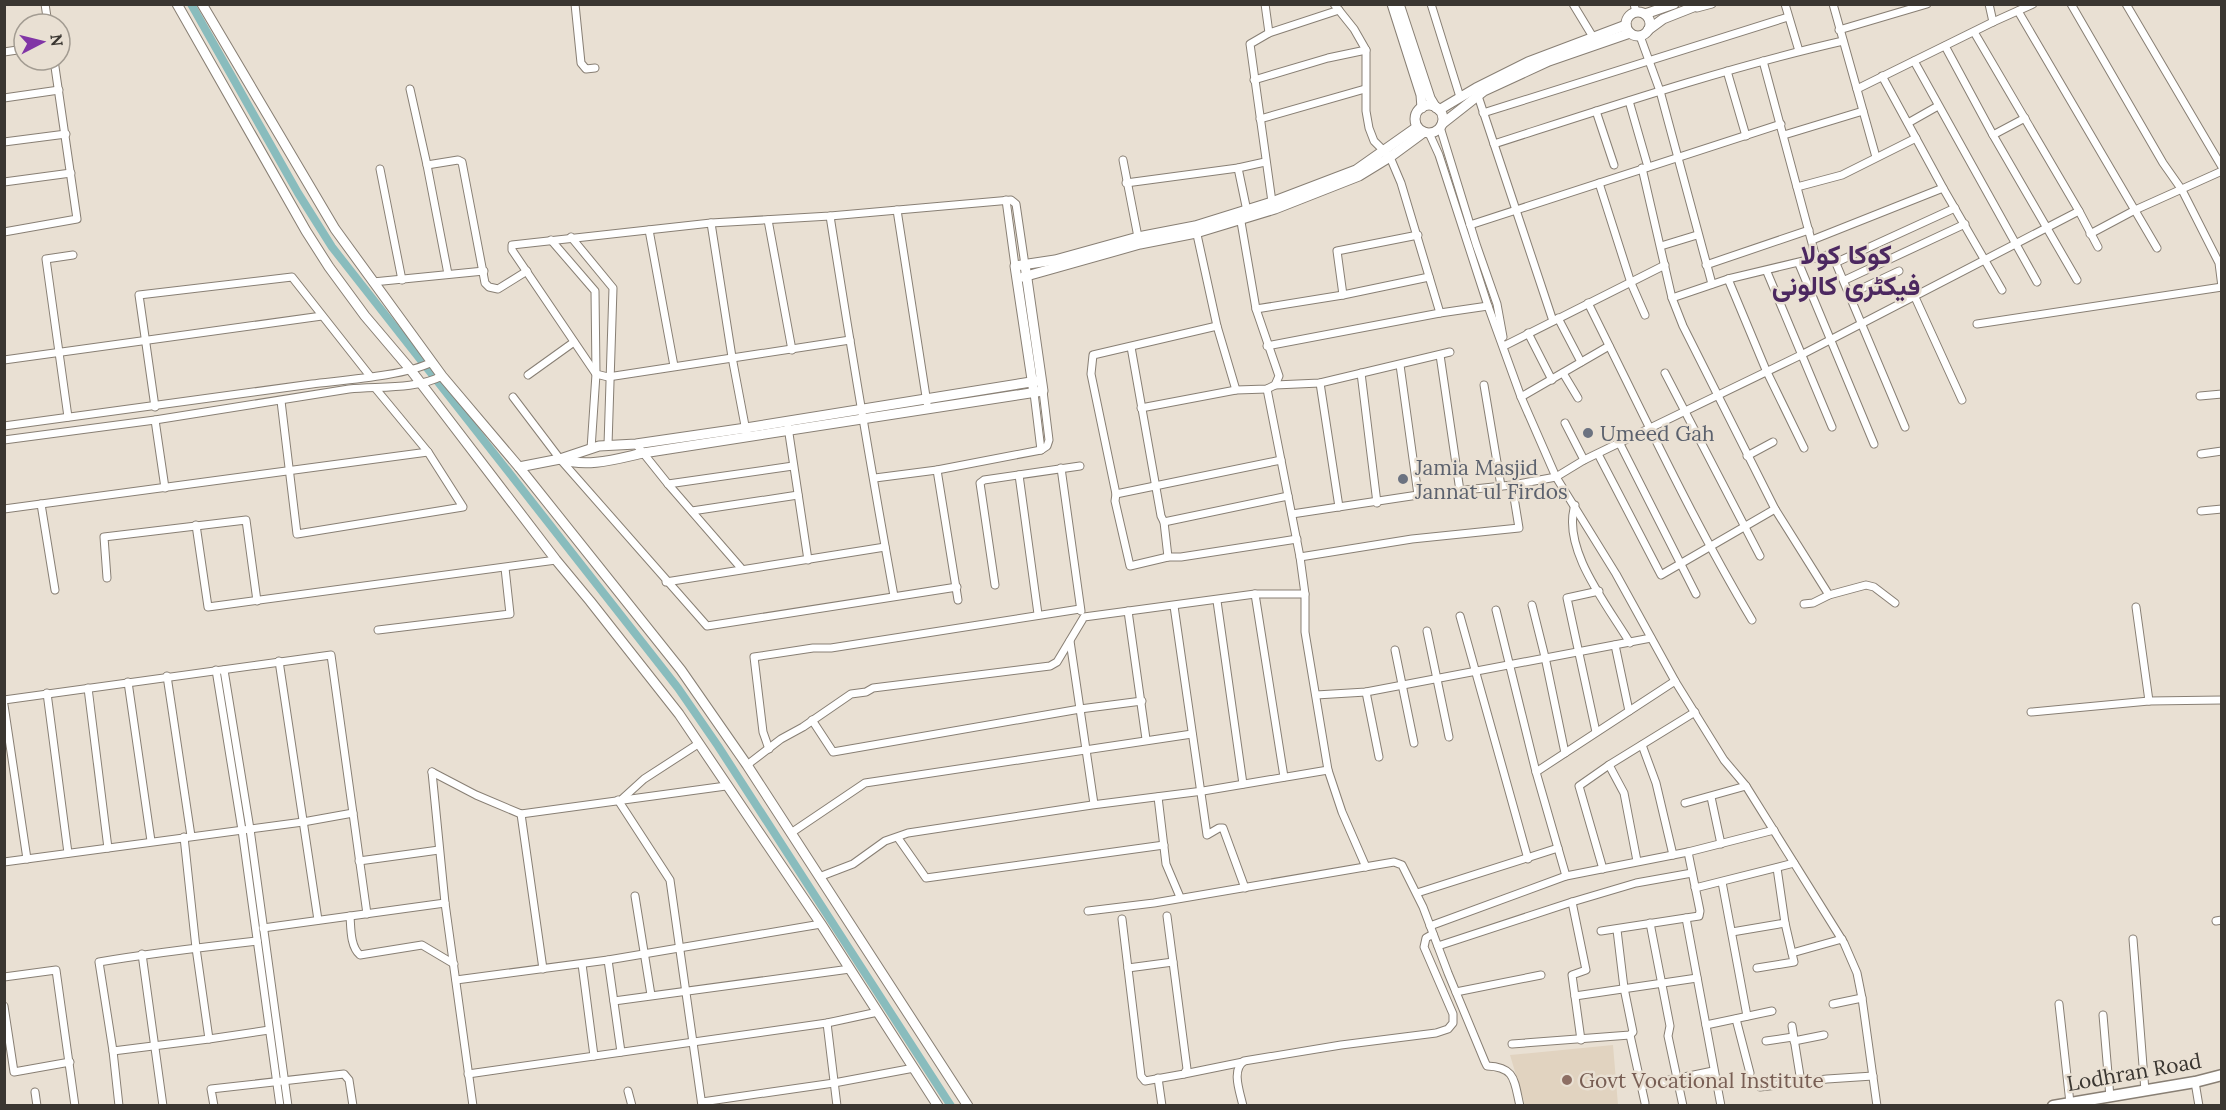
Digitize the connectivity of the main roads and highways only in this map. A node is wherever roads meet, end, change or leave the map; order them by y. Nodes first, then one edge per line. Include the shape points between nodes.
1 (177, 4) edge
2 (202, 4) edge
3 (1392, 4) edge
4 (1399, 4) edge
5 (1674, 4) edge
6 (1696, 7) edge
7 (1638, 10) edge
8 (1636, 31) junction
9 (1422, 108) junction
10 (1438, 109) junction
11 (1441, 126) junction
12 (1423, 131) junction
13 (1387, 155) junction
14 (1242, 215) junction
15 (1196, 229) junction
16 (1020, 265) junction
17 (1027, 276) junction
18 (1017, 278) junction
19 (1037, 381) junction
20 (928, 404) junction
21 (747, 432) junction
22 (560, 459) junction
23 (519, 467) junction
24 (2222, 1075) edge
25 (938, 1106) edge
26 (968, 1106) edge
27 (2053, 1106) edge

1 - 25 main road via 323,258 679,714
2 - 23 main road via 335,229 440,377
3 - 9 main road
4 - 10 main road via 1430,98
5 - 7 main road
6 - 8 main road
7 - 8 main road via 1628,16
7 - 8 main road via 1649,19
8 - 10 main road via 1593,37 1528,62
8 - 11 main road via 1550,61 1478,96
9 - 10 main road
9 - 12 main road via 1416,114
10 - 11 main road via 1442,114
11 - 12 main road
12 - 13 main road
13 - 14 main road
13 - 14 main road via 1359,176 1332,188
14 - 15 main road
15 - 16 main road via 1138,237 1065,258
15 - 17 main road
16 - 17 main road
16 - 18 main road
17 - 18 main road
17 - 19 main road
18 - 19 main road
19 - 20 main road
19 - 20 main road via 1039,392
20 - 21 main road
21 - 22 main road via 608,445
21 - 22 main road via 603,462
22 - 23 main road
23 - 26 main road via 681,670
24 - 27 main road, Lodhran Road

